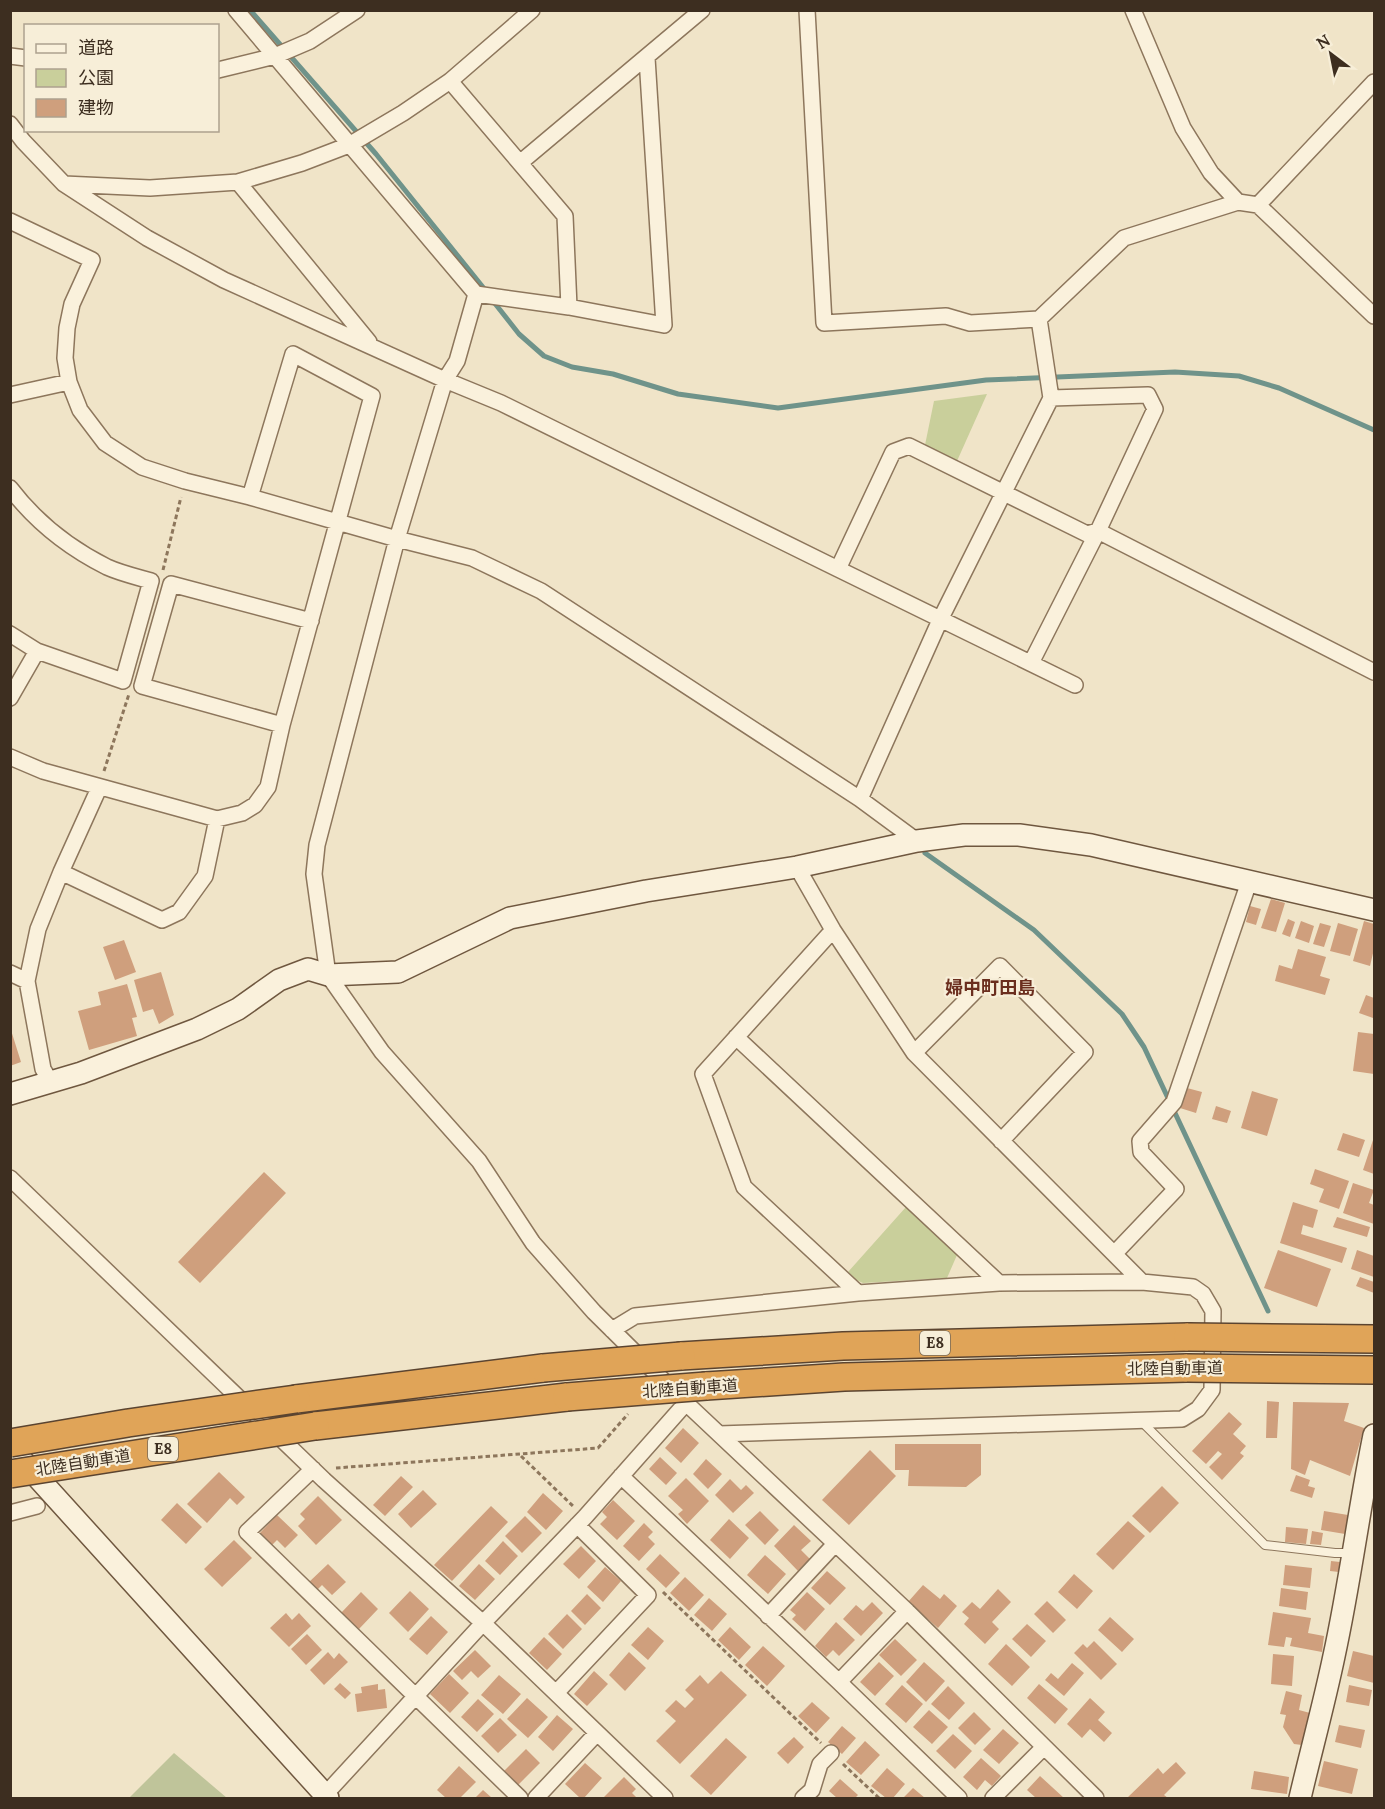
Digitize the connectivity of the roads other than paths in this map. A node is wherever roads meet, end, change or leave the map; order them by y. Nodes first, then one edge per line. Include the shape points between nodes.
1 (236, 10) edge
2 (357, 10) edge
3 (532, 10) edge
4 (702, 10) edge
5 (807, 10) edge
6 (1133, 10) edge
7 (276, 57) junction
8 (647, 58) junction
9 (219, 70) edge
10 (450, 81) junction
11 (1374, 82) edge
12 (10, 124) edge
13 (349, 144) junction
14 (521, 162) junction
15 (238, 182) junction
16 (64, 184) junction
17 (1238, 202) junction
18 (1258, 205) junction
19 (10, 220) edge
20 (476, 294) junction
21 (569, 307) junction
22 (1374, 316) edge
23 (1039, 319) junction
24 (372, 346) junction
25 (445, 380) junction
26 (69, 382) junction
27 (10, 395) edge
28 (1051, 398) junction
29 (10, 488) edge
30 (1004, 493) junction
31 (250, 497) junction
32 (337, 521) junction
33 (1098, 531) junction
34 (398, 539) junction
35 (838, 569) junction
36 (940, 620) junction
37 (311, 621) junction
38 (10, 634) edge
39 (37, 651) junction
40 (1031, 663) junction
41 (1374, 672) edge
42 (1075, 685) dead end
43 (10, 698) edge
44 (282, 725) junction
45 (10, 758) edge
46 (99, 788) junction
47 (860, 799) junction
48 (217, 819) junction
49 (917, 841) junction
50 (797, 867) junction
51 (61, 872) junction
52 (1249, 882) junction
53 (1374, 910) edge
54 (833, 930) junction
55 (10, 973) edge
56 (328, 975) junction
57 (27, 981) junction
58 (736, 1037) junction
59 (914, 1053) junction
60 (50, 1082) junction
61 (10, 1094) edge
62 (1000, 1140) junction
63 (10, 1178) edge
64 (1115, 1253) junction
65 (1142, 1282) junction
66 (999, 1283) junction
67 (858, 1293) junction
68 (612, 1330) junction
69 (1374, 1339) edge
70 (1374, 1370) edge
71 (696, 1395) junction
72 (1139, 1419) junction
73 (719, 1434) junction
74 (1374, 1435) edge
75 (10, 1445) edge
76 (313, 1469) junction
77 (10, 1474) edge
78 (621, 1476) junction
79 (38, 1506) dead end
80 (10, 1513) edge
81 (581, 1521) junction
82 (835, 1544) junction
83 (1354, 1553) junction
84 (907, 1611) junction
85 (768, 1616) junction
86 (483, 1623) junction
87 (839, 1683) junction
88 (556, 1693) junction
89 (415, 1697) junction
90 (597, 1733) junction
91 (1044, 1747) junction
92 (831, 1753) road end
93 (1304, 1795) edge
94 (325, 1797) edge
95 (520, 1798) edge
96 (536, 1798) edge
97 (664, 1798) edge
98 (803, 1798) edge
99 (958, 1798) edge
100 (993, 1798) edge
101 (1096, 1798) edge

1 - 7 street
2 - 7 street
3 - 10 street
4 - 8 street
5 - 23 street via 824,323 946,316 970,322
6 - 17 street via 1183,128 1211,173
7 - 9 street
7 - 13 street
8 - 14 street
8 - 21 street via 664,325
10 - 13 street
10 - 14 street
11 - 18 street
12 - 16 street
13 - 15 street via 302,164
13 - 20 street
14 - 21 street via 565,216
15 - 16 street via 150,188
15 - 24 street
16 - 24 street via 147,238 224,280
17 - 18 street
17 - 23 street via 1124,238
18 - 22 street
19 - 26 street via 92,261 72,304 67,328 65,358
20 - 21 street
20 - 25 street via 457,361
23 - 28 street
24 - 25 street
25 - 34 street
25 - 35 street via 511,408
26 - 27 street
26 - 31 street via 80,410 105,443 142,467
28 - 30 street
28 - 33 street via 1148,395 1155,410
29 - 39 street via 52,533 109,568 151,581 123,681
30 - 33 street via 1087,534
30 - 35 street via 909,446 893,452
30 - 36 street
31 - 32 street
31 - 32 street via 293,354 372,396
32 - 34 street
32 - 37 street
33 - 40 street
33 - 41 street
34 - 47 street via 472,558 541,591
34 - 56 street via 317,845 314,874
35 - 36 street
36 - 40 street
36 - 47 street
37 - 44 street
37 - 44 street via 171,584 142,686
38 - 39 street
39 - 43 street
40 - 42 street
44 - 48 street via 268,787 255,805 242,813
45 - 46 street
46 - 48 street
46 - 51 street
47 - 49 street
48 - 51 street via 205,876 179,912 162,920
49 - 50 street
49 - 52 street via 964,835 1019,835 1091,845
50 - 54 street
50 - 56 street via 510,918 398,972
51 - 57 street via 38,929
52 - 53 street
52 - 64 street via 1174,1102 1140,1141 1141,1152 1176,1189
54 - 58 street
54 - 59 street
55 - 57 street
56 - 60 street via 308,969 289,976 238,1009 197,1029
56 - 68 street via 382,1052 479,1161 534,1243
57 - 60 street via 43,1070
58 - 66 street
58 - 67 street via 703,1074 744,1187
59 - 62 street
59 - 62 street via 1000,966 1084,1052
60 - 61 street
62 - 64 street
63 - 76 street
64 - 65 street
65 - 66 street
65 - 72 street via 1193,1287 1203,1294 1213,1311 1212,1390 1197,1409 1182,1419
66 - 67 street
67 - 68 street via 635,1316
68 - 71 street
69 - 75 highway, 北陸自動車道 / E8, bridge via 1188,1336 843,1346 681,1356 543,1368 296,1399
70 - 71 highway, 北陸自動車道 / E8, bridge via 1187,1368 844,1377
71 - 73 street
71 - 77 highway, 北陸自動車道 / E8, bridge via 567,1397 315,1426
71 - 78 street
72 - 73 street
72 - 83 lane via 1265,1545
73 - 82 street
74 - 83 street
75 - 94 street
76 - 86 street
76 - 89 street via 248,1532
78 - 81 street
78 - 85 street
79 - 80 street
81 - 86 street
81 - 88 street via 648,1595
82 - 84 street
82 - 85 street
83 - 93 street
84 - 87 street
84 - 91 street
85 - 87 street
86 - 88 street
86 - 89 street
87 - 99 street
88 - 90 street
89 - 94 street
89 - 95 street
90 - 96 street
90 - 97 street
91 - 100 street
91 - 101 street
92 - 98 street via 820,1764 812,1790

